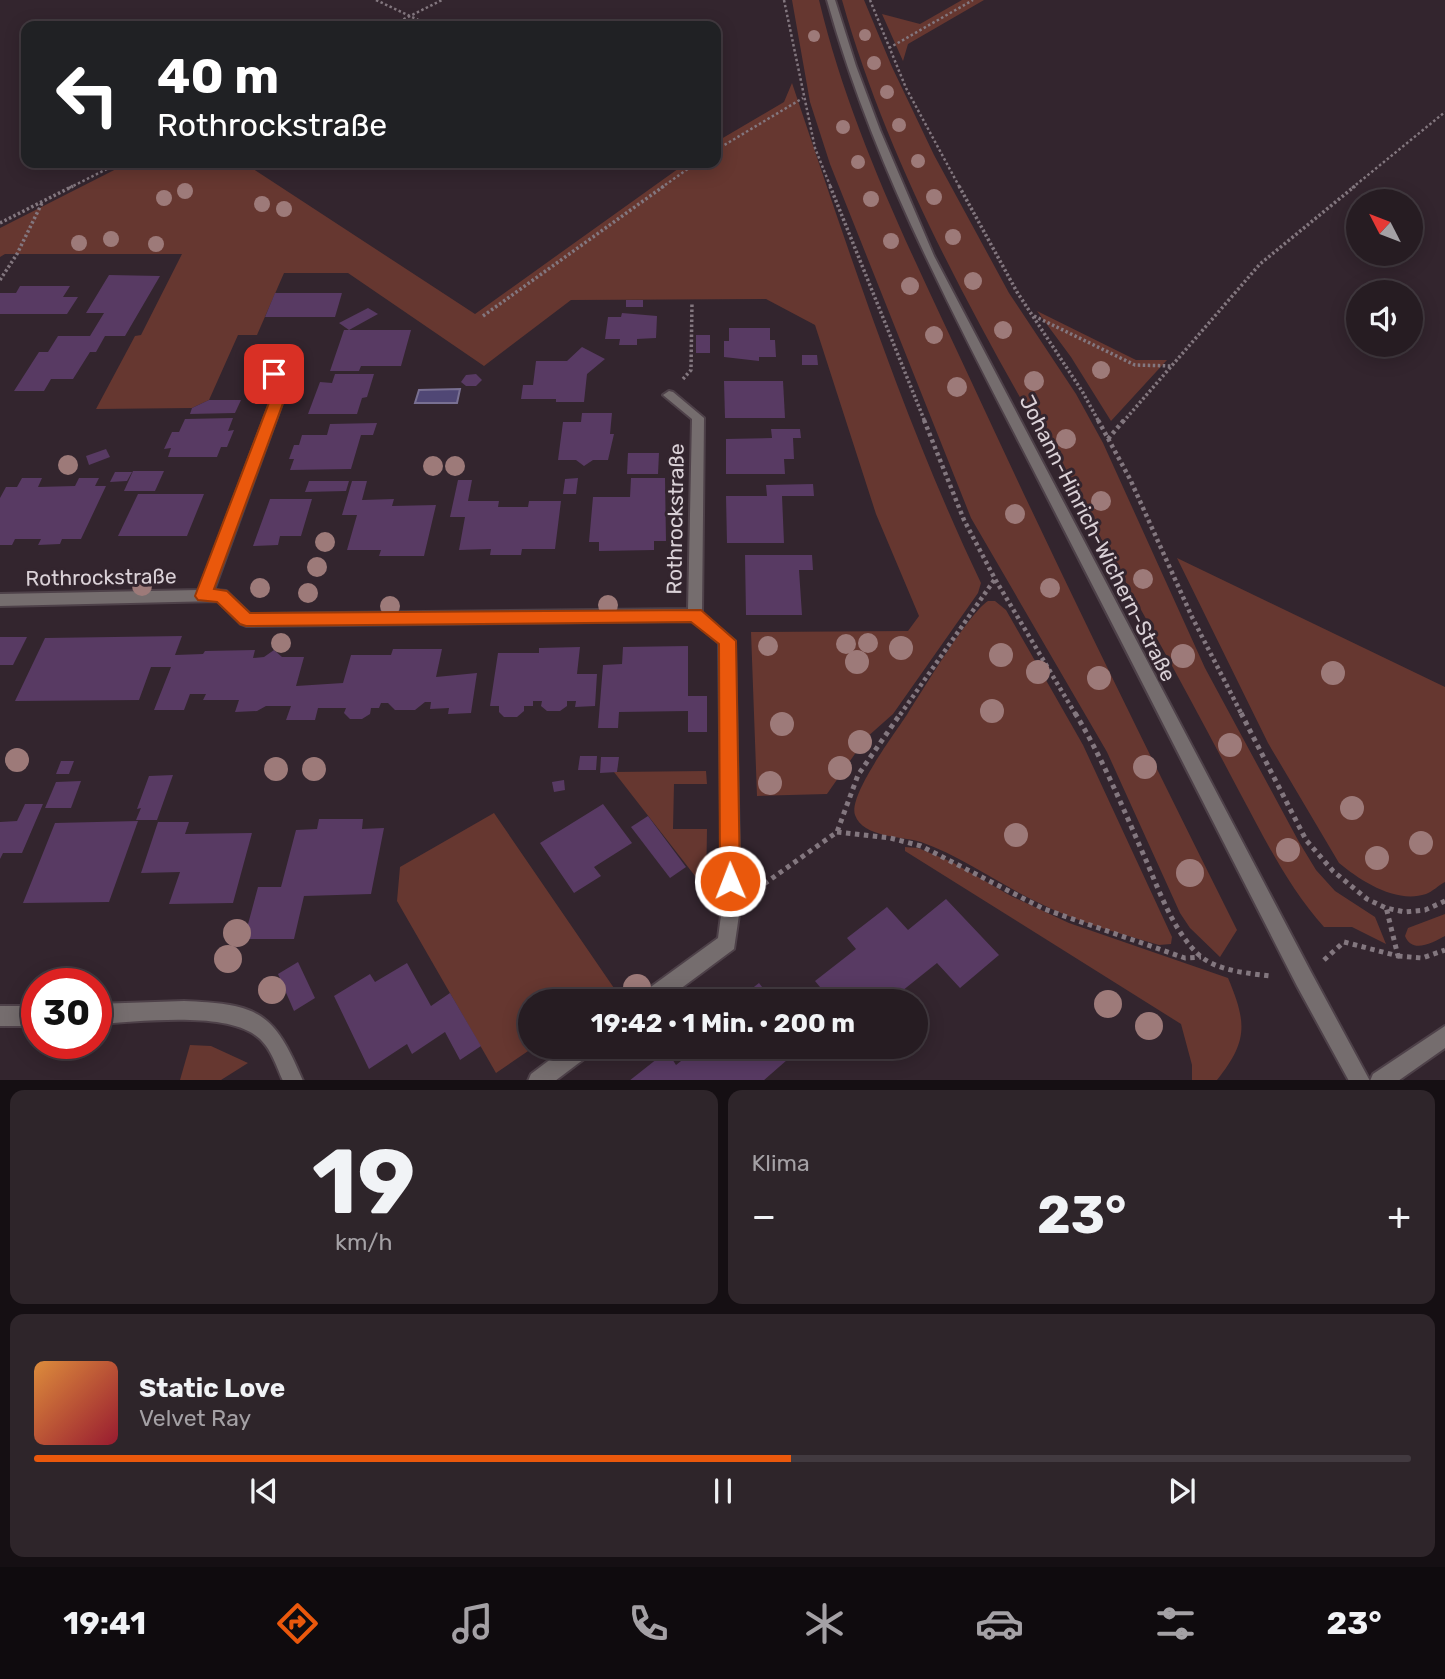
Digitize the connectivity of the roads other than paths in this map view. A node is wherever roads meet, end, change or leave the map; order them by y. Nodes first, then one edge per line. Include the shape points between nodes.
1 (831, 0) edge
2 (267, 361) dead end
3 (669, 395) road end
4 (204, 596) junction
5 (0, 600) edge
6 (695, 615) junction
7 (664, 989) edge
8 (112, 1014) edge
9 (0, 1016) edge
10 (21, 1016) edge
11 (1445, 1036) edge
12 (567, 1059) edge
13 (293, 1080) edge
14 (538, 1080) edge
15 (1360, 1080) edge
16 (1380, 1080) edge

1 - 15 street, Johann-Hinrich-Wichern-Straße via 878,141 929,256
2 - 4 street, Rothrockstraße via 282,387
3 - 6 street, Rothrockstraße via 698,418
4 - 5 street, Rothrockstraße
4 - 6 street, Rothrockstraße via 221,596 246,620
6 - 7 street, Rothrockstraße via 727,641 730,908 727,943
8 - 13 street via 212,1012 249,1019 276,1042
9 - 10 street
11 - 16 street
12 - 14 street

